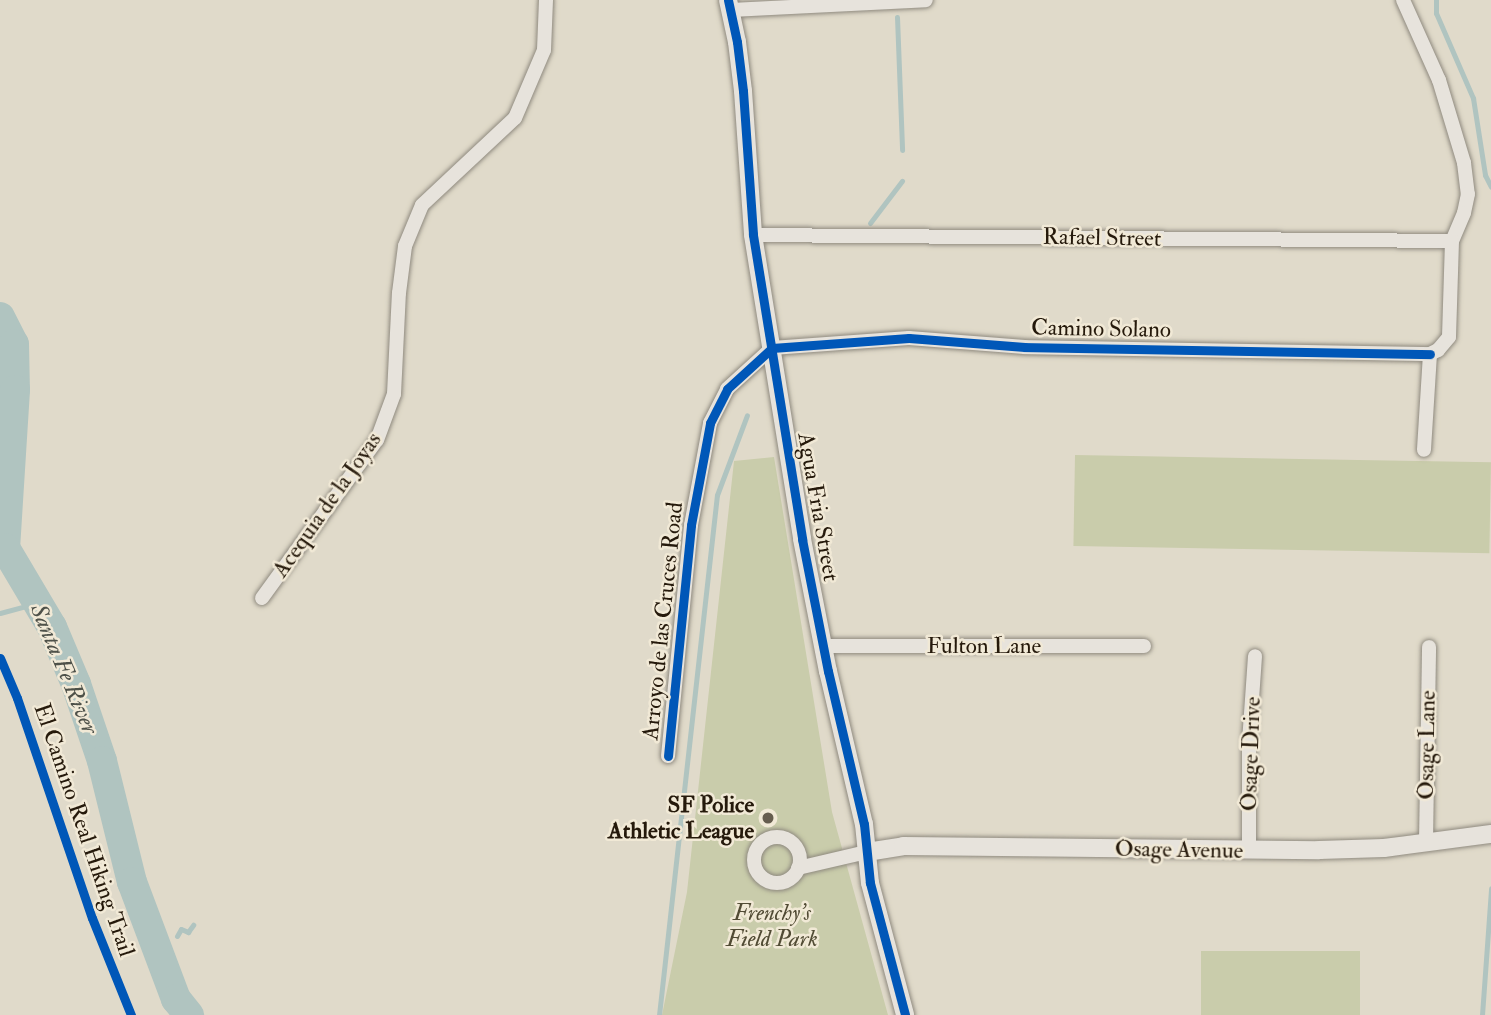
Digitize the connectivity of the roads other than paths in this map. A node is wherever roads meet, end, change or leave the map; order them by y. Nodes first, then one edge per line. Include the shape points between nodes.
1 (545, 0) edge
2 (926, 0) edge
3 (1403, 0) edge
4 (729, 5) edge
5 (752, 235) junction
6 (1452, 242) junction
7 (772, 348) junction
8 (1430, 354) junction
9 (1424, 450) dead end
10 (262, 598) dead end
11 (824, 646) junction
12 (1144, 646) dead end
13 (1429, 647) dead end
14 (1255, 656) dead end
15 (668, 756) dead end
16 (1486, 834) edge
17 (1426, 842) junction
18 (1249, 851) junction
19 (867, 852) junction
20 (799, 868) dead end
21 (905, 1015) edge

1 - 10 street, Acequia de la Joyas via 544,50 515,118 422,205 405,246 394,394 377,440
2 - 4 street
3 - 6 street via 1438,80 1464,163 1468,194
4 - 5 street, Agua Fria Street via 743,91
5 - 6 street, Rafael Street
5 - 7 street, Agua Fria Street
6 - 8 street via 1449,337
7 - 8 street, Camino Solano via 909,338 1025,347
7 - 11 street, Agua Fria Street
7 - 15 street, Arroyo de las Cruces Road via 727,389 710,423 691,525
8 - 9 street
11 - 12 street, Fulton Lane
11 - 19 street, Agua Fria Street
13 - 17 street, Osage Lane
14 - 18 street, Osage Drive
16 - 17 street, Osage Avenue
17 - 18 street, Osage Avenue via 1384,848
18 - 19 street, Osage Avenue via 903,846
19 - 20 street
19 - 21 street, Agua Fria Street via 870,883

